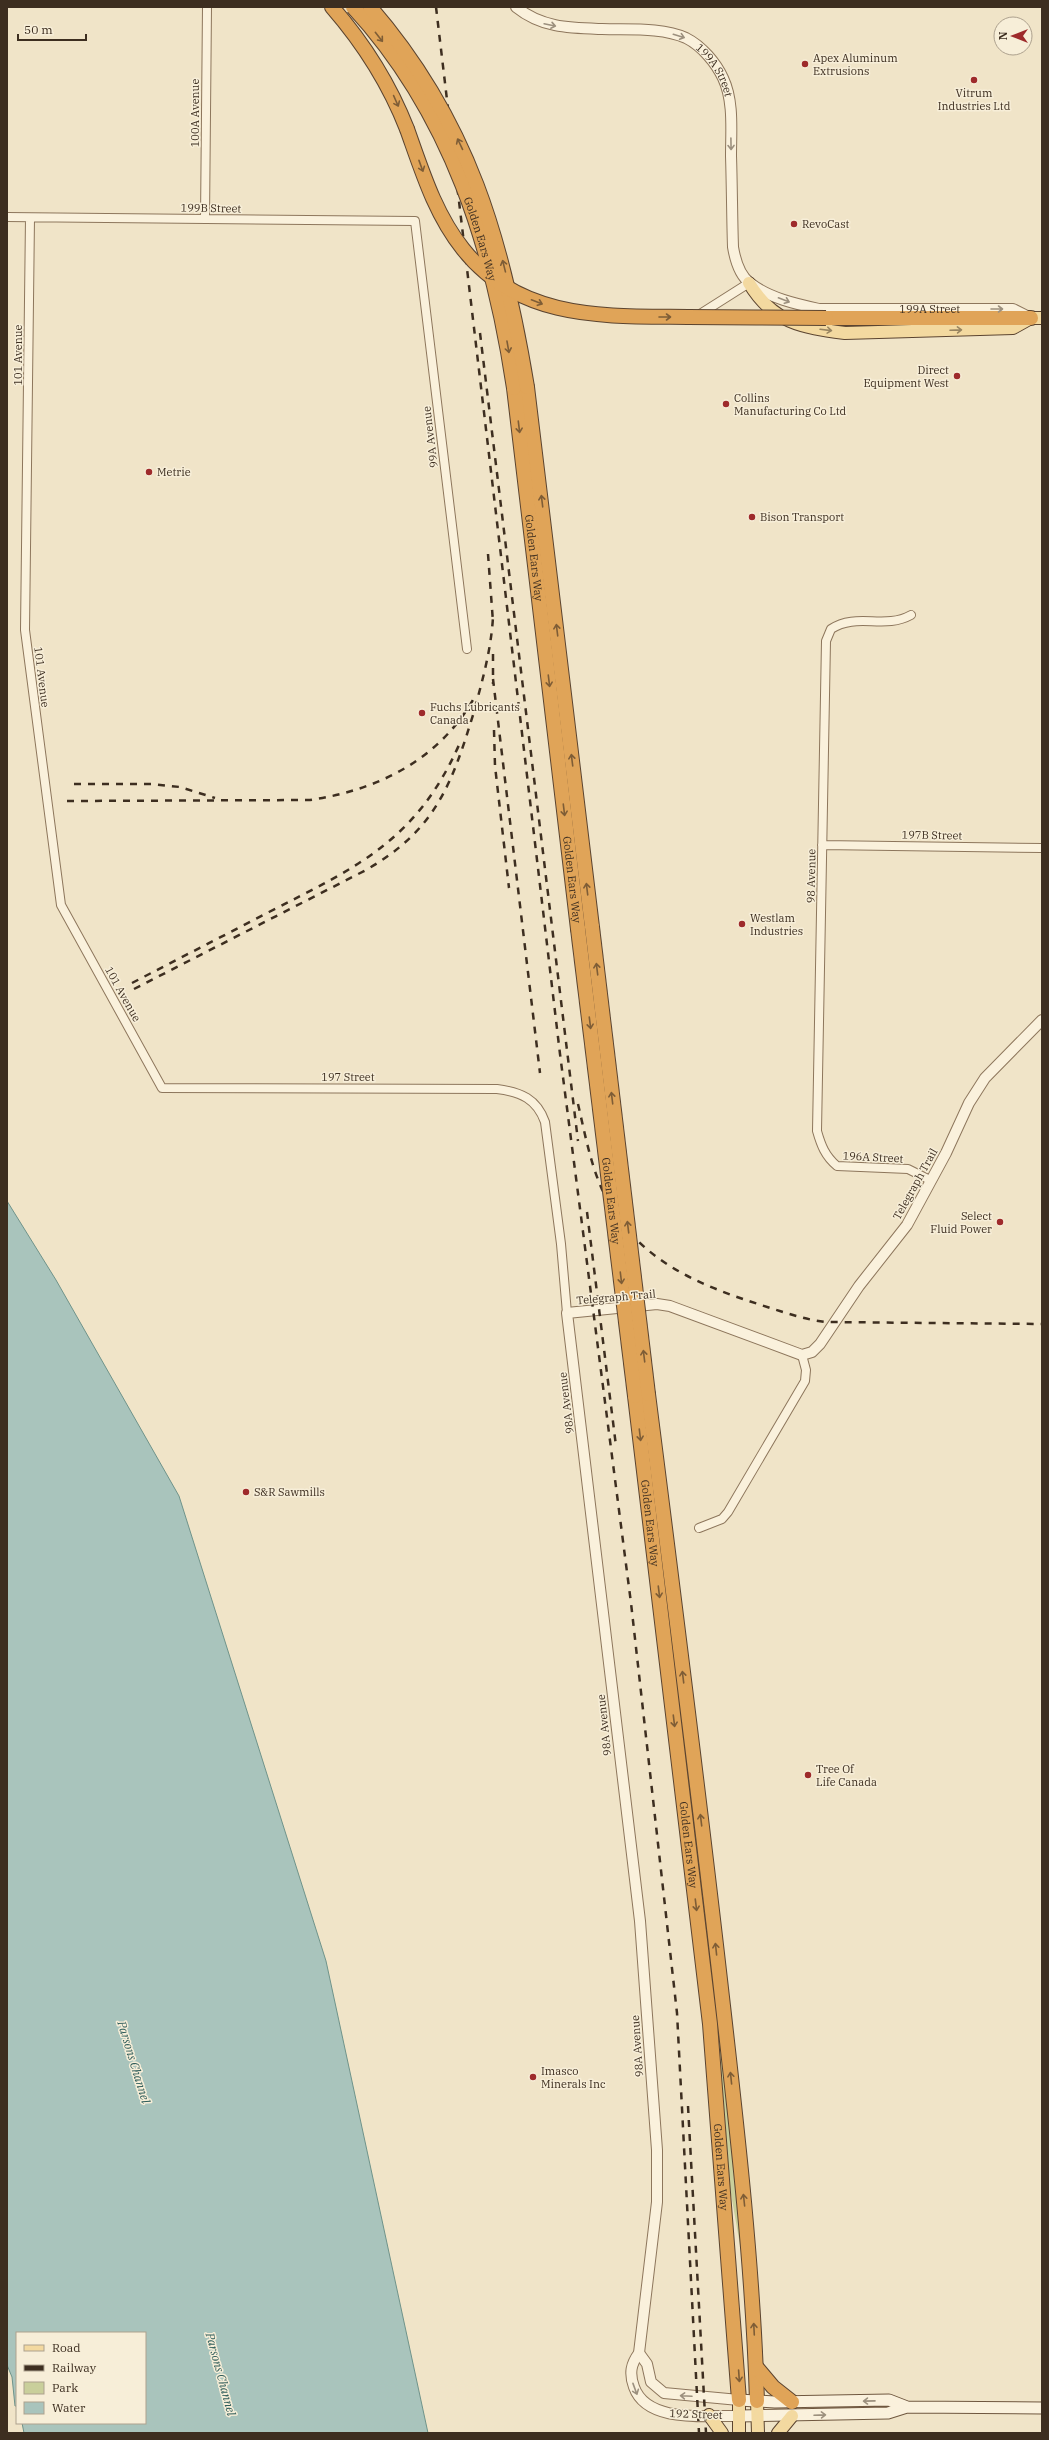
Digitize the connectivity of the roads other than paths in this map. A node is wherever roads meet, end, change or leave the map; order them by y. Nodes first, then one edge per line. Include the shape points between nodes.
1 (207, 7) edge
2 (332, 7) edge
3 (353, 7) edge
4 (370, 7) edge
5 (516, 7) edge
6 (7, 217) edge
7 (30, 218) junction
8 (206, 219) junction
9 (415, 221) joint
10 (749, 283) junction
11 (692, 318) dead end
12 (1036, 318) edge
13 (521, 387) junction
14 (911, 615) dead end
15 (467, 649) dead end
16 (822, 845) junction
17 (1042, 848) edge
18 (1042, 1020) edge
19 (162, 1088) joint
20 (531, 1100) joint
21 (837, 1166) joint
22 (930, 1180) junction
23 (567, 1313) junction
24 (802, 1355) junction
25 (642, 1395) junction
26 (699, 1528) dead end
27 (639, 2353) junction
28 (756, 2368) junction
29 (739, 2400) junction
30 (757, 2401) junction
31 (1042, 2408) edge
32 (792, 2409) junction
33 (709, 2415) junction
34 (739, 2416) junction
35 (758, 2416) junction
36 (722, 2433) edge
37 (739, 2433) edge
38 (758, 2433) edge
39 (778, 2433) edge

1 - 8 street, 100A Avenue
2 -> 12 highway, bridge via 360,40 389,85 432,197 449,230 472,260 500,284 545,305 581,314 618,316
3 -> 13 highway, Golden Ears Way, bridge via 404,71 456,165 478,222
13 -> 4 highway, Golden Ears Way, bridge via 506,275 476,179 456,135 426,81
5 -> 10 street, 199A Street via 533,19 553,26 674,34 702,49 714,63 725,84 731,120 735,260
6 - 7 street, 199B Street
7 - 8 street, 199B Street
7 - 19 street, 101 Avenue via 25,630 61,904
8 - 9 street, 199B Street
9 - 15 street, 99A Avenue
10 - 11 street
10 -> 12 street, 199A Street via 788,301 819,308 1013,309
10 -> 12 main road via 769,310 790,322 845,333 1013,328
13 - 25 highway, Golden Ears Way, bridge
14 - 16 street, 98 Avenue via 899,622 846,621 831,629 826,641
16 - 17 street, 197B Street
16 - 21 street, 98 Avenue via 817,1131 820,1144 829,1159
18 - 22 street, Telegraph Trail via 985,1078 969,1103
19 - 20 street, 197 Street via 497,1089 520,1093
20 - 23 street, 98A Avenue via 545,1122
21 - 22 street, 196A Street via 908,1169
22 - 24 street, Telegraph Trail via 907,1225 859,1286 820,1344 812,1352
23 - 24 street, Telegraph Trail via 652,1305 670,1306
23 - 27 street, 98A Avenue via 640,1921 657,2150 657,2202
24 - 26 street via 806,1370 805,1381 728,1512 722,1519
28 -> 25 highway, Golden Ears Way via 751,2270 734,2102
25 -> 29 highway, Golden Ears Way via 710,2024
29 -> 27 street, 192 Street via 664,2393 651,2382 647,2364
27 -> 33 street, 192 Street via 631,2365 631,2374 636,2394 643,2402 651,2408 670,2414
28 - 30 highway, Golden Ears Way
28 - 32 highway
29 - 30 main road, 192 Street
29 - 34 main road, Golden Ears Way
30 - 32 main road, 192 Street
30 - 35 main road, Golden Ears Way
31 - 32 main road, 192 Street via 907,2407 888,2400
32 - 35 main road, 192 Street
32 - 39 main road
33 - 34 street, 192 Street
33 - 36 main road
34 - 35 main road, 192 Street
34 - 37 main road, Golden Ears Way
35 - 38 main road, Golden Ears Way

